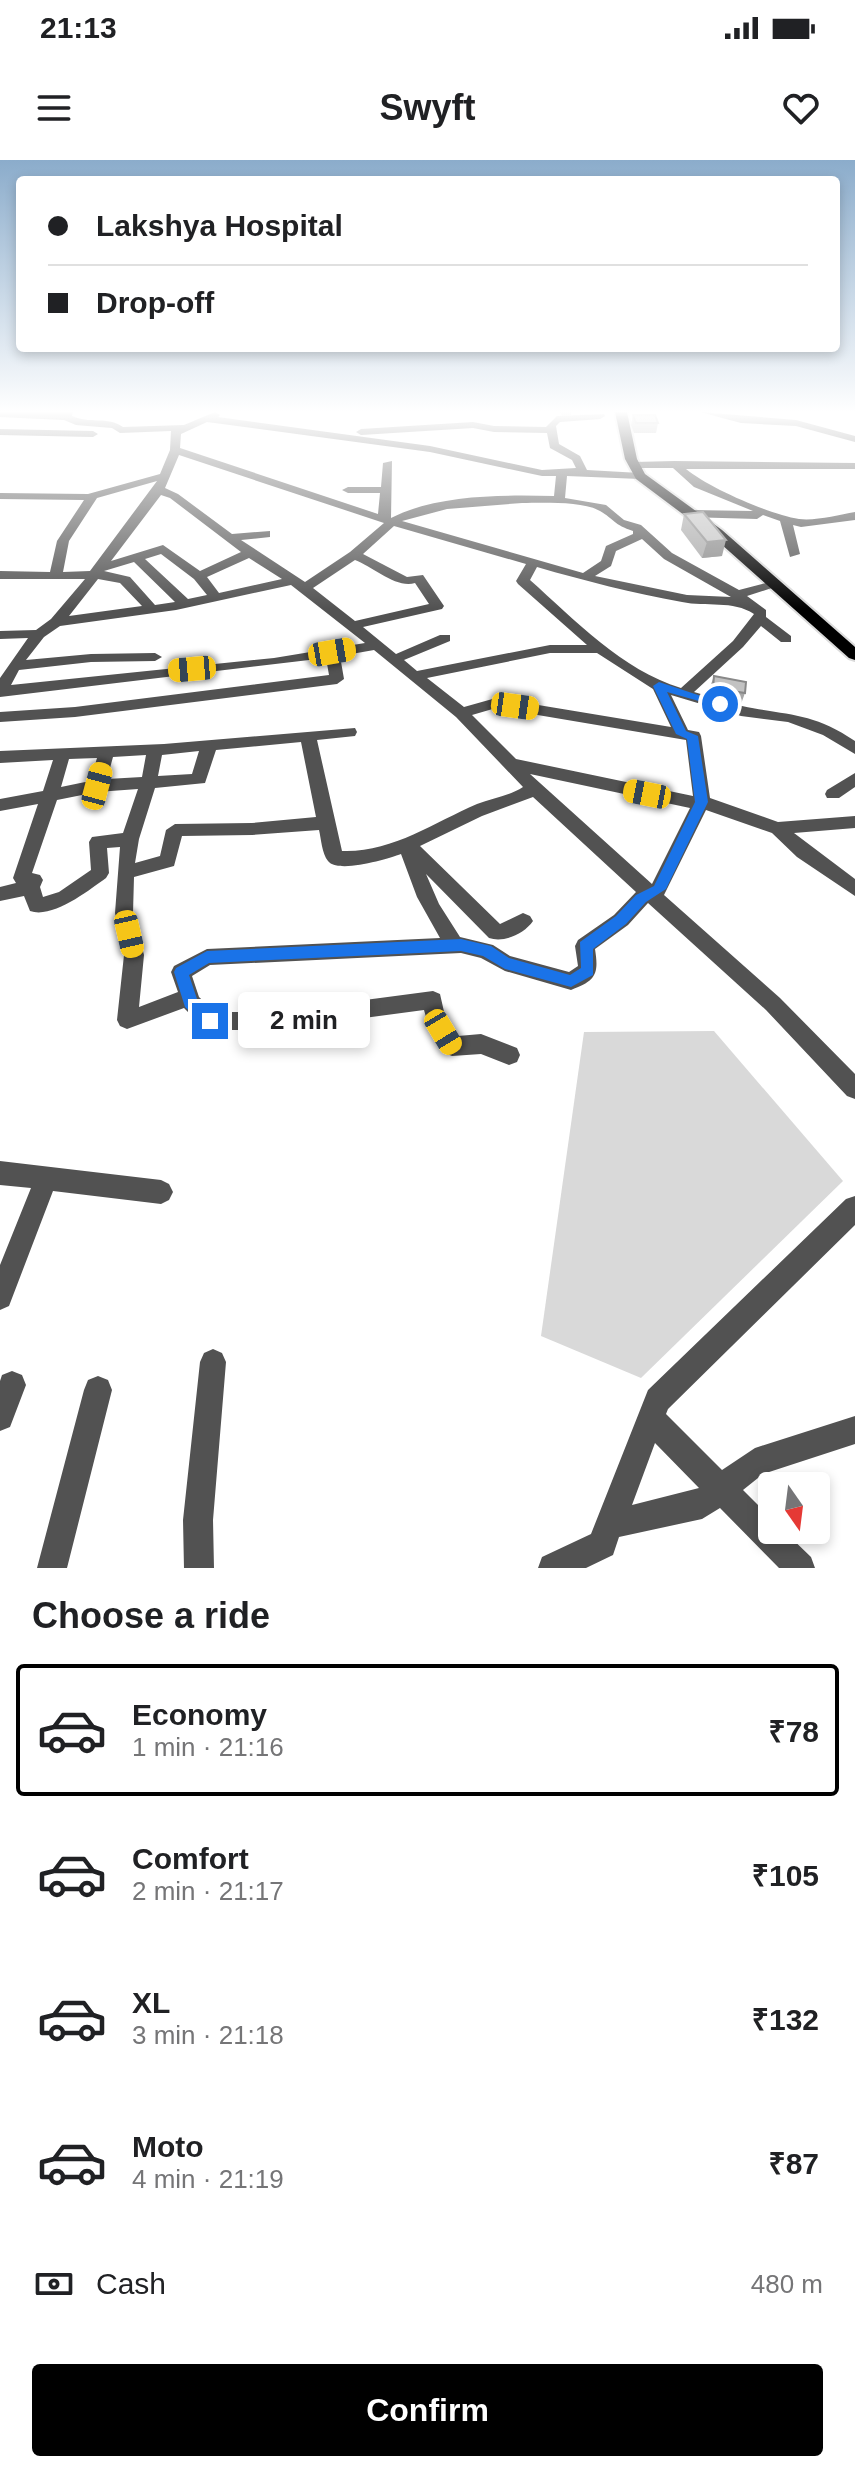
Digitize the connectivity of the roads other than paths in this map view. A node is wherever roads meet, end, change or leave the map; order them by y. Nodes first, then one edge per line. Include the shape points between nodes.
1 (164, 478) edge
2 (259, 478) edge
3 (387, 478) edge
4 (566, 478) edge
5 (645, 478) edge
6 (690, 478) edge
7 (162, 483) junction
8 (348, 490) dead end
9 (387, 490) junction
10 (0, 496) edge
11 (93, 496) junction
12 (559, 500) junction
13 (691, 514) junction
14 (772, 515) junction
15 (855, 516) edge
16 (786, 519) junction
17 (388, 520) junction
18 (640, 531) junction
19 (266, 534) dead end
20 (228, 538) junction
21 (249, 553) junction
22 (794, 554) dead end
23 (354, 555) junction
24 (138, 559) junction
25 (533, 563) junction
26 (95, 572) junction
27 (0, 575) edge
28 (56, 576) junction
29 (199, 576) junction
30 (585, 577) junction
31 (299, 584) junction
32 (774, 585) junction
33 (215, 597) junction
34 (741, 598) junction
35 (185, 604) junction
36 (152, 609) junction
37 (759, 618) junction
38 (56, 622) junction
39 (350, 626) junction
40 (39, 634) junction
41 (0, 635) edge
42 (445, 638) dead end
43 (786, 639) dead end
44 (374, 646) junction
45 (601, 650) junction
46 (332, 652) junction
47 (855, 655) edge
48 (155, 657) dead end
49 (393, 660) junction
50 (14, 666) junction
51 (413, 676) junction
52 (659, 686) junction
53 (1, 687) edge
54 (684, 693) junction
55 (461, 713) junction
56 (0, 717) edge
57 (349, 732) dead end
58 (682, 734) junction
59 (308, 736) junction
60 (209, 746) junction
61 (855, 749) edge
62 (155, 750) junction
63 (106, 753) junction
64 (62, 755) junction
65 (0, 757) edge
66 (511, 764) junction
67 (855, 779) edge
68 (149, 782) junction
69 (97, 786) junction
70 (534, 787) junction
71 (833, 794) dead end
72 (49, 795) junction
73 (701, 803) junction
74 (0, 805) edge
75 (855, 822) edge
76 (326, 823) junction
77 (778, 828) junction
78 (130, 839) junction
79 (407, 844) junction
80 (125, 873) junction
81 (31, 887) junction
82 (855, 889) edge
83 (0, 894) edge
84 (649, 894) junction
85 (523, 921) dead end
86 (455, 945) junction
87 (189, 997) junction
88 (509, 1055) dead end
89 (855, 1089) edge
90 (0, 1173) edge
91 (46, 1179) junction
92 (161, 1192) dead end
93 (855, 1208) edge
94 (4, 1272) edge
95 (0, 1297) edge
96 (213, 1362) dead end
97 (12, 1385) dead end
98 (98, 1390) dead end
99 (0, 1417) edge
100 (651, 1419) junction
101 (855, 1430) edge
102 (720, 1490) junction
103 (609, 1525) junction
104 (52, 1568) edge
105 (199, 1568) edge
106 (553, 1568) edge
107 (800, 1568) edge

1 - 7 street
2 - 17 street
3 - 9 street
4 - 12 street
5 - 13 main road
6 - 14 street
7 - 11 street
7 - 20 street
7 - 26 street
8 - 9 street
9 - 17 street
10 - 11 street
11 - 28 street via 68,527
12 - 17 street via 470,503
12 - 18 street via 602,507
13 - 14 street
13 - 32 main road
14 - 16 street
15 - 16 street via 801,523
16 - 22 street
17 - 23 street
17 - 25 street
18 - 30 street via 610,549 607,563
18 - 34 street via 668,556
19 - 20 street
20 - 21 street
21 - 29 street
21 - 31 street
23 - 31 street
23 - 39 street via 406,582 418,578 437,606
24 - 26 street
24 - 29 street via 163,549
24 - 35 street
25 - 30 street
25 - 45 street via 523,581
26 - 28 street
26 - 36 street via 125,580
26 - 38 street
27 - 28 street
29 - 33 street
30 - 34 street via 687,599
31 - 33 street
31 - 39 street
32 - 34 street
32 - 47 main road
33 - 35 street
34 - 37 street via 761,613
35 - 36 street
36 - 38 street
37 - 43 street
37 - 54 street via 748,636
38 - 40 street
39 - 44 street
40 - 41 street
40 - 50 street
42 - 49 street
44 - 46 street
44 - 49 street
45 - 51 street via 550,649
45 - 52 street
46 - 53 street
46 - 56 street via 337,679
48 - 50 street
49 - 51 street
50 - 53 street
51 - 55 street
52 - 54 street
52 - 58 street
54 - 61 street via 741,711 790,717 829,731
55 - 58 street via 496,703
55 - 66 street
57 - 59 street
58 - 73 street via 693,736
59 - 60 street
59 - 76 street
60 - 62 street
60 - 68 street via 199,779
62 - 63 street
62 - 68 street
63 - 64 street
63 - 69 street
64 - 65 street
64 - 72 street
66 - 70 street
66 - 73 street
67 - 71 street
68 - 69 street
68 - 78 street
69 - 72 street
70 - 79 street via 527,795
70 - 84 street
72 - 74 street
72 - 81 street via 22,878 34,880
73 - 77 street
73 - 84 street via 659,889
75 - 77 street
76 - 79 street via 335,858 350,860
76 - 80 street via 175,830 168,861
77 - 82 street
78 - 80 street
78 - 81 street via 98,842 100,873 65,897 37,906
79 - 85 street via 496,932
79 - 86 street via 425,898
80 - 87 street via 124,913 134,955 127,1020
81 - 83 street
84 - 86 street via 585,946 588,970 571,981
84 - 89 street via 773,1004
86 - 87 street via 207,957 181,972
87 - 88 street via 210,1021 274,1021 433,1000 435,1018 452,1046 481,1044
90 - 91 street
91 - 92 street
91 - 94 street
93 - 100 street via 658,1400
94 - 95 street
96 - 105 street via 198,1520
97 - 99 street
98 - 104 street
100 - 102 street
100 - 103 street
101 - 102 street via 755,1462
102 - 103 street via 702,1504
102 - 107 street
103 - 106 street via 602,1544

